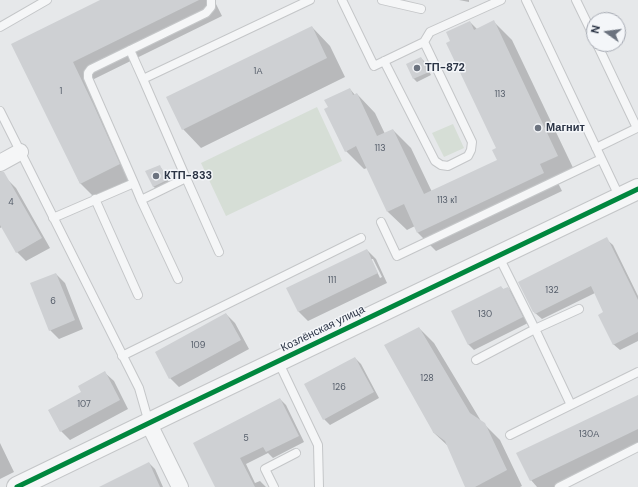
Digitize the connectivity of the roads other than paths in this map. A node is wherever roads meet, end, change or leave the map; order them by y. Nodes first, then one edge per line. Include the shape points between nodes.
1 (47, 0) edge
2 (211, 0) edge
3 (310, 0) edge
4 (342, 0) edge
5 (382, 0) edge
6 (501, 0) edge
7 (526, 0) edge
8 (576, 0) edge
9 (421, 9) dead end
10 (586, 21) edge
11 (0, 27) edge
12 (424, 42) junction
13 (130, 50) junction
14 (601, 52) edge
15 (384, 61) junction
16 (143, 79) junction
17 (0, 111) edge
18 (596, 148) junction
19 (20, 152) junction
20 (601, 159) junction
21 (0, 163) edge
22 (186, 178) junction
23 (134, 183) junction
24 (638, 189) edge
25 (620, 198) junction
26 (95, 199) junction
27 (142, 200) junction
28 (53, 218) junction
29 (381, 222) dead end
30 (361, 238) dead end
31 (219, 252) dead end
32 (498, 256) junction
33 (178, 279) dead end
34 (138, 295) dead end
35 (579, 309) dead end
36 (535, 329) junction
37 (122, 356) junction
38 (476, 360) dead end
39 (278, 361) junction
40 (638, 372) edge
41 (571, 405) junction
42 (149, 424) junction
43 (510, 435) dead end
44 (638, 447) edge
45 (296, 453) dead end
46 (573, 484) edge
47 (17, 487) edge
48 (180, 487) edge
49 (274, 487) edge
50 (319, 487) edge
51 (559, 487) edge

1 - 11 lane
2 - 13 lane via 211,7 206,13
3 - 16 lane
4 - 15 lane via 374,66
5 - 9 lane
6 - 12 lane via 430,32
7 - 18 lane
8 - 10 lane
12 - 15 lane
12 - 15 lane via 472,142 468,156 448,166 435,161
13 - 16 lane
13 - 23 lane via 91,69 88,78
14 - 18 lane via 637,128
16 - 22 lane
17 - 19 lane
18 - 20 lane
19 - 21 street
19 - 28 lane
20 - 25 lane
20 - 29 lane via 397,256
22 - 27 lane
22 - 31 lane
23 - 26 lane
23 - 27 lane
24 - 25 street, Козлёнская улица
25 - 32 street, Козлёнская улица
26 - 28 lane
26 - 34 lane
27 - 33 lane
28 - 37 lane
30 - 37 lane
32 - 36 lane
32 - 39 street, Козлёнская улица
35 - 36 lane
36 - 38 lane
36 - 41 lane
37 - 42 lane via 139,388
39 - 42 street, Козлёнская улица
39 - 50 lane via 318,445
40 - 41 lane
41 - 43 lane
42 - 47 street, Козлёнская улица
42 - 48 street
44 - 46 lane
45 - 49 lane via 265,469
46 - 51 lane

